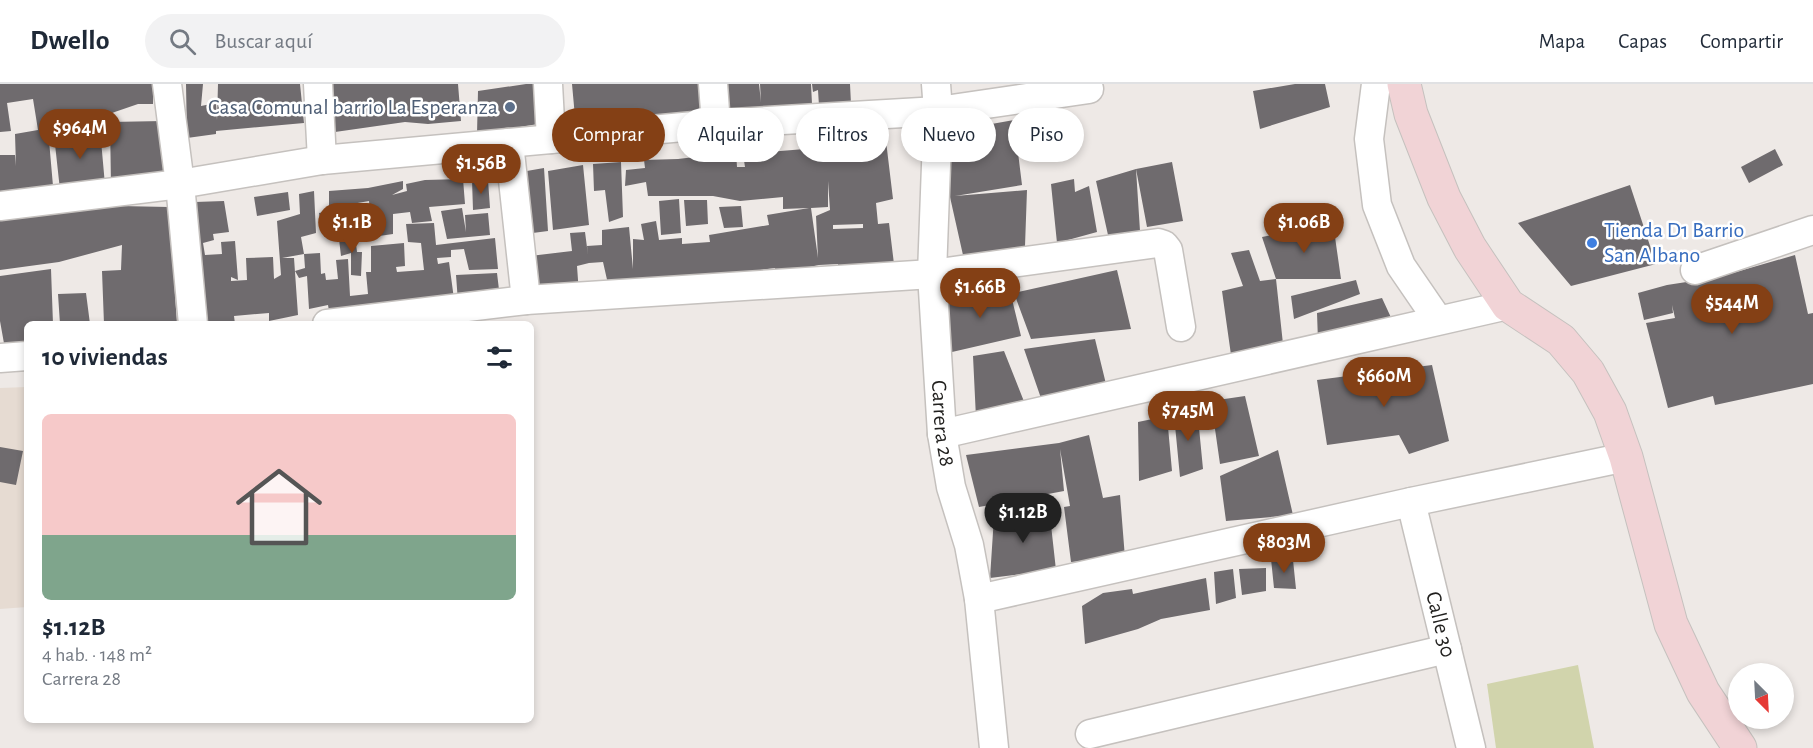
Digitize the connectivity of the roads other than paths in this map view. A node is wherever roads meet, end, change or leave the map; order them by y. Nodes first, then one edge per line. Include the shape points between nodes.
1 (167, 84) edge
2 (318, 84) edge
3 (548, 84) edge
4 (713, 84) edge
5 (1376, 84) edge
6 (1404, 84) edge
7 (1089, 89) dead end
8 (937, 98) edge
9 (715, 108) edge
10 (784, 116) edge
11 (677, 128) edge
12 (551, 139) junction
13 (509, 143) junction
14 (322, 160) junction
15 (180, 184) junction
16 (0, 206) edge
17 (1813, 230) edge
18 (1695, 270) dead end
19 (932, 274) junction
20 (526, 300) junction
21 (1508, 305) junction
22 (1438, 320) junction
23 (193, 321) edge
24 (352, 321) edge
25 (1181, 327) dead end
26 (24, 356) edge
27 (0, 357) edge
28 (942, 434) junction
29 (1626, 457) junction
30 (1411, 502) junction
31 (979, 599) junction
32 (1447, 649) junction
33 (1090, 734) dead end
34 (994, 748) edge
35 (1471, 748) edge
36 (1740, 748) edge

1 - 15 street
2 - 14 street
3 - 12 street
4 - 9 street
5 - 22 street via 1369,139 1377,204 1401,266
6 - 21 street via 1411,114 1444,198 1470,248
7 - 8 street
8 - 10 street
8 - 19 street, Carrera 28
11 - 12 street
12 - 13 street
13 - 14 street
13 - 20 street
14 - 15 street
15 - 16 street
15 - 23 street
17 - 18 street
19 - 20 street
19 - 25 street via 1158,243 1168,249
19 - 28 street, Carrera 28
20 - 24 street
21 - 22 street
21 - 29 street via 1561,340 1588,372 1610,412
22 - 28 street
26 - 27 street
28 - 31 street, Carrera 28 via 951,488 969,545
29 - 30 street
29 - 36 street via 1671,624 1703,692
30 - 31 street
30 - 32 street, Calle 30
31 - 34 street, Carrera 28
32 - 33 street
32 - 35 street, Calle 30

